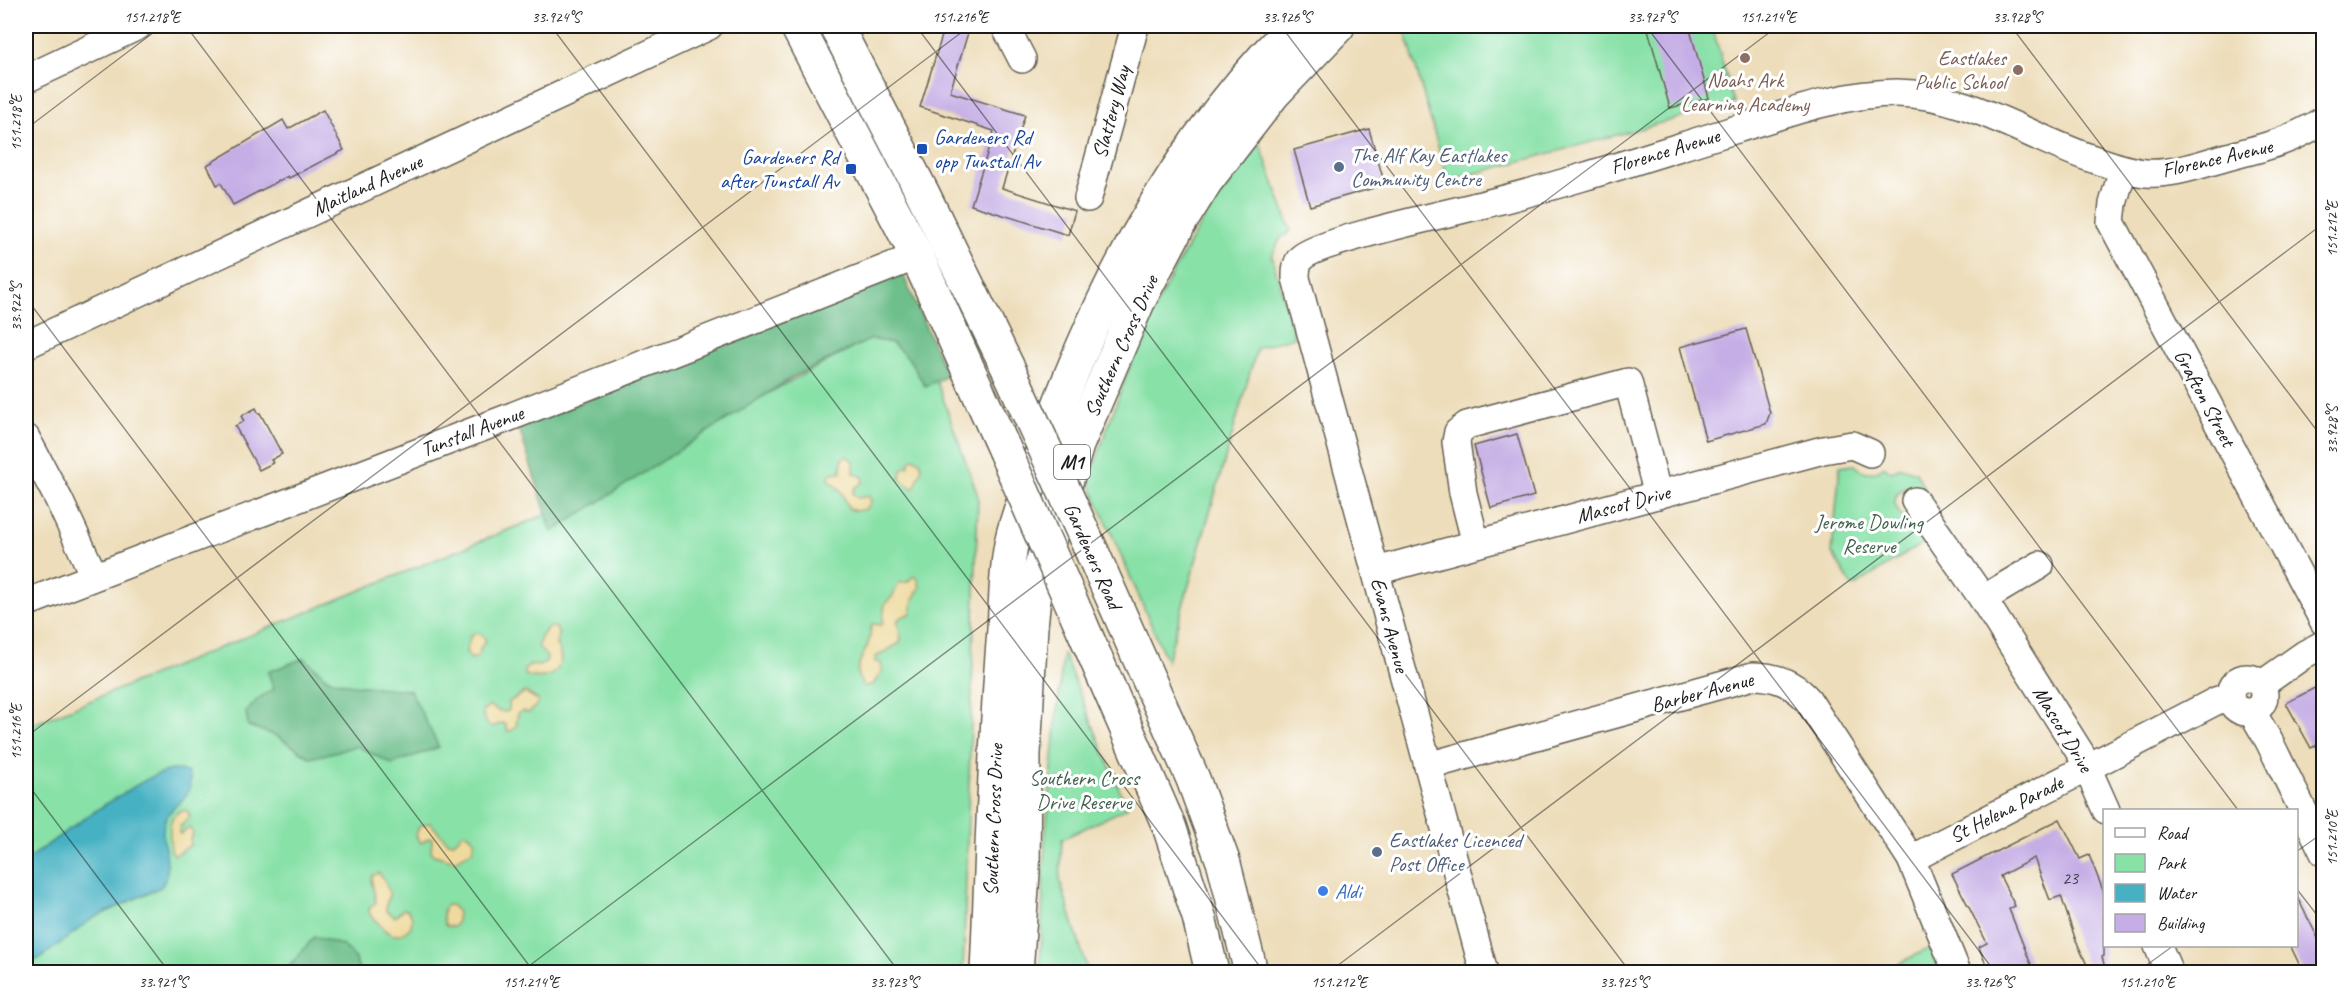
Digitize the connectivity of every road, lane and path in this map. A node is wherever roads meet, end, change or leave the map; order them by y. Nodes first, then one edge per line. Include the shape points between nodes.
1 (138, 26) edge
2 (709, 26) edge
3 (797, 26) edge
4 (836, 26) edge
5 (1005, 26) edge
6 (1135, 26) edge
7 (1294, 26) edge
8 (1338, 26) edge
9 (1022, 59) dead end
10 (26, 79) edge
11 (2324, 120) edge
12 (2123, 169) junction
13 (1088, 198) dead end
14 (917, 256) junction
15 (1296, 278) joint
16 (26, 345) edge
17 (26, 438) edge
18 (1870, 453) dead end
19 (1658, 495) junction
20 (1915, 501) dead end
21 (1476, 544) junction
22 (2040, 565) dead end
23 (1376, 571) junction
24 (94, 576) junction
25 (1983, 599) junction
26 (26, 603) edge
27 (2324, 622) edge
28 (2324, 644) edge
29 (2241, 704) junction
30 (1428, 766) junction
31 (2087, 767) junction
32 (2106, 809) edge
33 (2324, 853) edge
34 (1911, 859) junction
35 (2159, 947) edge
36 (987, 972) edge
37 (1016, 972) edge
38 (1212, 972) edge
39 (1251, 972) edge
40 (1484, 972) edge
41 (1957, 972) edge
42 (2169, 972) edge

1 - 10 street
2 - 16 street, Maitland Avenue
3 - 14 main road, Gardeners Road
4 - 39 main road, Gardeners Road, bridge via 1009,370 1193,779 1224,864
5 - 9 street
6 - 13 street, Slattery Way
7 - 36 main road, Southern Cross Drive / M1 via 1234,91 1152,208 1084,343 1013,536 999,693
8 - 37 main road, Southern Cross Drive / M1 via 1267,102 1206,181 1179,224 1138,302 1077,445 1035,588
11 - 12 street, Florence Avenue via 2280,143 2196,165 2162,173
12 - 15 street, Florence Avenue via 2068,152 1950,101 1912,94 1872,95 1768,120 1503,200 1311,251 1296,265
12 - 27 street, Grafton Street via 2111,222
14 - 24 street, Tunstall Avenue
14 - 38 main road, Gardeners Road, bridge via 1169,826 1199,917
15 - 23 street, Evans Avenue
17 - 24 street
18 - 19 street, Mascot Drive via 1852,445 1823,450
19 - 21 street, Mascot Drive
19 - 21 street via 1628,382 1467,425 1458,432 1456,442
20 - 25 street, Mascot Drive
21 - 23 street, Mascot Drive
22 - 25 street
23 - 30 street, Evans Avenue
24 - 26 street, Tunstall Avenue
25 - 31 street, Mascot Drive
28 - 29 street via 2261,685 2252,678 2241,678 2232,685
29 - 31 street, St Helena Parade via 2216,701
29 - 33 street via 2269,741
30 - 34 street, Barber Avenue via 1753,676 1769,676 1781,679 1808,700
30 - 40 street, Evans Avenue
31 - 32 street, Mascot Drive
31 - 34 street, St Helena Parade
34 - 41 street, Barber Avenue
35 - 42 street

